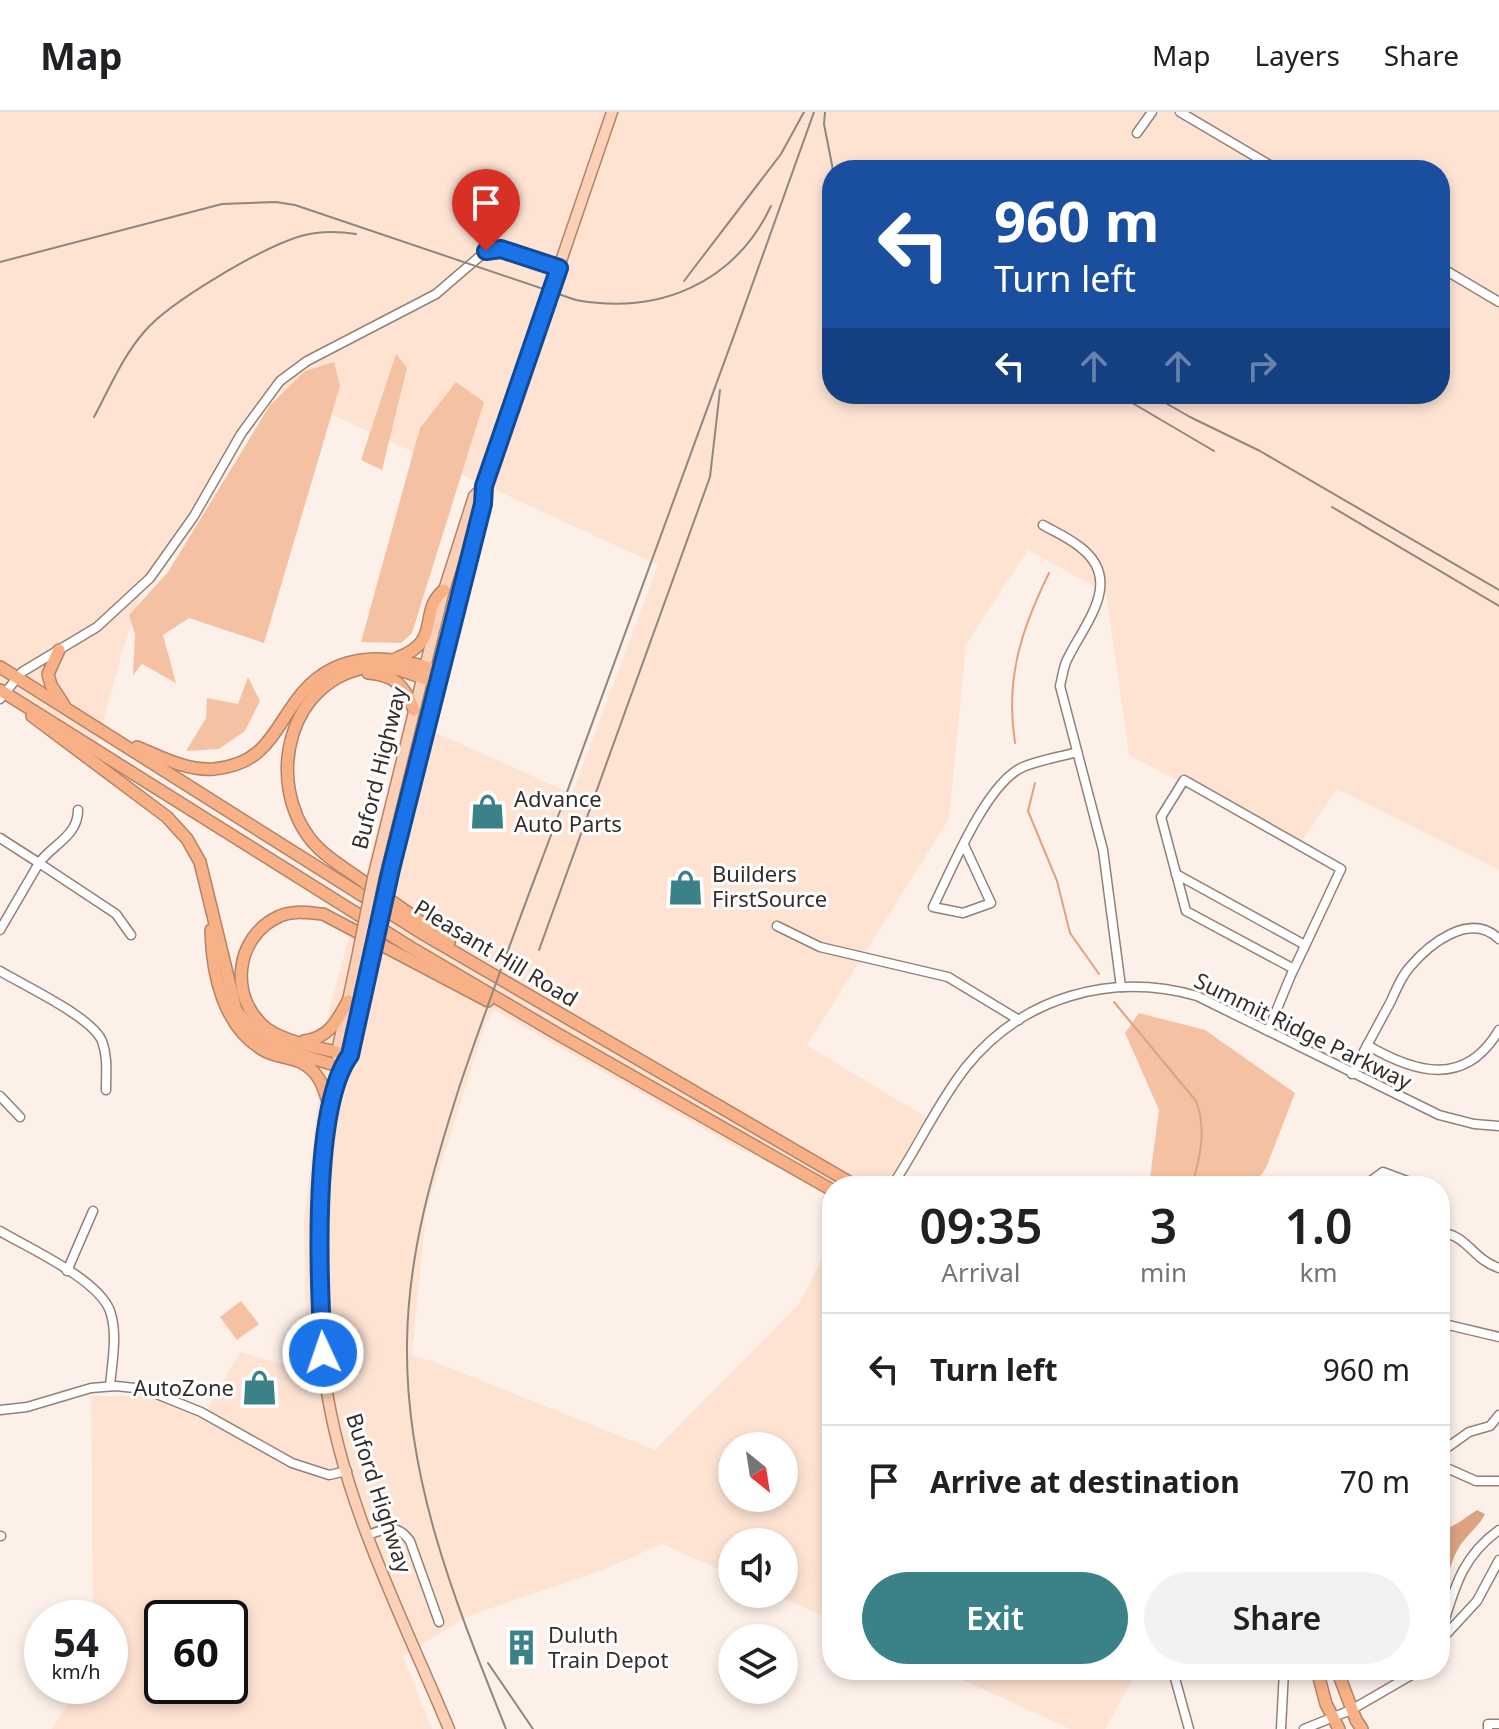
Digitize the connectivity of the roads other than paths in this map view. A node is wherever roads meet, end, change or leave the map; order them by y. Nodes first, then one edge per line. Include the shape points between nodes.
1 (612, 112) edge
2 (1152, 112) edge
3 (1180, 112) edge
4 (1137, 133) dead end
5 (1261, 160) edge
6 (559, 268) junction
7 (1450, 273) edge
8 (1499, 302) edge
9 (484, 486) junction
10 (1043, 525) dead end
11 (444, 590) junction
12 (59, 650) junction
13 (397, 658) junction
14 (0, 667) edge
15 (423, 672) junction
16 (438, 676) junction
17 (17, 678) junction
18 (1, 694) edge
19 (414, 710) junction
20 (70, 712) junction
21 (292, 733) junction
22 (111, 737) junction
23 (1077, 752) junction
24 (78, 810) dead end
25 (0, 838) edge
26 (964, 845) junction
27 (39, 863) junction
28 (1176, 874) junction
29 (210, 897) junction
30 (777, 926) dead end
31 (0, 930) edge
32 (131, 935) dead end
33 (1499, 939) edge
34 (1305, 945) junction
35 (1294, 969) junction
36 (0, 971) edge
37 (1121, 987) junction
38 (528, 998) junction
39 (348, 1001) junction
40 (1019, 1020) junction
41 (1499, 1030) edge
42 (1268, 1031) junction
43 (556, 1033) junction
44 (301, 1042) junction
45 (1367, 1045) junction
46 (337, 1052) junction
47 (350, 1055) junction
48 (341, 1067) junction
49 (1352, 1074) junction
50 (106, 1090) dead end
51 (0, 1096) edge
52 (330, 1108) junction
53 (20, 1117) dead end
54 (1499, 1126) edge
55 (839, 1176) edge
56 (898, 1176) edge
57 (822, 1184) edge
58 (93, 1211) dead end
59 (0, 1231) edge
60 (1450, 1233) edge
61 (1499, 1268) edge
62 (67, 1271) junction
63 (1450, 1325) edge
64 (1499, 1337) edge
65 (110, 1386) junction
66 (0, 1410) edge
67 (1499, 1415) edge
68 (1450, 1446) edge
69 (1450, 1469) edge
70 (347, 1471) junction
71 (1499, 1481) edge
72 (1499, 1530) edge
73 (368, 1535) junction
74 (1499, 1560) edge
75 (1450, 1607) edge
76 (439, 1622) dead end
77 (1450, 1628) edge
78 (1175, 1680) edge
79 (1283, 1680) edge
80 (1321, 1680) edge
81 (1340, 1680) edge
82 (1403, 1680) edge
83 (1351, 1710) junction
84 (1337, 1721) edge
85 (1499, 1724) edge
86 (449, 1729) edge
87 (1189, 1729) edge
88 (1281, 1729) edge
89 (1304, 1729) edge
90 (1362, 1729) edge
91 (1488, 1729) edge

1 - 6 main road, Buford Highway
2 - 4 street
3 - 5 street
6 - 9 main road, Buford Highway
6 - 12 street via 501,249 486,251 436,294 280,381 150,578 97,627
7 - 8 street
9 - 11 main road, Buford Highway via 474,496
9 - 16 main road, Buford Highway
10 - 23 street via 1089,555 1101,586 1060,686
11 - 13 highway via 436,597 424,642
11 - 15 main road, Buford Highway
12 - 17 street
12 - 20 highway via 48,674
13 - 15 highway
13 - 22 highway via 363,659 321,676 263,748 233,764 192,767
14 - 17 highway, Pleasant Hill Road
15 - 16 highway
15 - 19 main road, Buford Highway
15 - 21 highway via 369,667 343,675 307,702
16 - 47 main road, Buford Highway, bridge
17 - 18 street
17 - 20 highway, Pleasant Hill Road
18 - 29 highway via 167,817 200,862
18 - 43 highway, Pleasant Hill Road
19 - 21 highway via 396,680 367,673 328,689
19 - 39 main road, Buford Highway, bridge
20 - 22 highway, Pleasant Hill Road
21 - 38 highway via 287,781 297,818 312,841
22 - 38 highway, Pleasant Hill Road
23 - 26 street via 1011,775 982,809
23 - 37 street via 1103,850
24 - 27 street via 73,831
25 - 27 street
26 - 26 street via 952,870 933,907 963,913 991,903
27 - 31 street
27 - 32 street via 116,914
28 - 34 street
28 - 34 street via 1161,817 1184,780 1341,869
28 - 35 street via 1186,911
29 - 48 highway via 236,1010 250,1029 268,1043
29 - 52 highway via 212,952 235,1025 265,1051 312,1070 322,1081
30 - 40 street via 820,947 948,977
33 - 45 street via 1484,928 1463,929 1430,948 1408,969
34 - 35 street
35 - 42 street
36 - 50 street via 92,1026 107,1060
37 - 40 street, Summit Ridge Parkway via 1085,990
37 - 42 street, Summit Ridge Parkway via 1165,987 1197,996
38 - 55 highway, Pleasant Hill Road
39 - 44 highway via 329,1031
39 - 46 main road, Buford Highway
40 - 56 street, Summit Ridge Parkway via 968,1064
41 - 45 street via 1472,1060 1441,1072 1415,1069
42 - 49 street, Summit Ridge Parkway
43 - 44 highway via 323,914 296,912 280,915 260,929 243,955 240,981 253,1015 268,1030
43 - 57 highway, Pleasant Hill Road
44 - 46 highway
45 - 49 street
46 - 47 highway
46 - 48 main road, Buford Highway
47 - 48 main road, Buford Highway
48 - 52 main road, Buford Highway
49 - 54 street, Summit Ridge Parkway via 1439,1115
51 - 53 street
52 - 70 main road, Buford Highway via 320,1234 321,1302 325,1378
58 - 62 street
59 - 62 street
60 - 61 street
62 - 65 street via 97,1292 110,1313
63 - 64 street
65 - 66 street
65 - 70 street via 156,1392 297,1465 329,1475
67 - 68 street via 1490,1426
69 - 71 street via 1476,1481
70 - 73 main road, Buford Highway
72 - 75 street via 1463,1566
73 - 76 street via 387,1527 404,1532
73 - 86 main road, Buford Highway
74 - 77 street via 1477,1601
78 - 87 street
79 - 88 street
80 - 84 highway
81 - 83 highway
82 - 83 street
83 - 84 street
83 - 90 highway
84 - 89 street
85 - 91 street via 1488,1724

